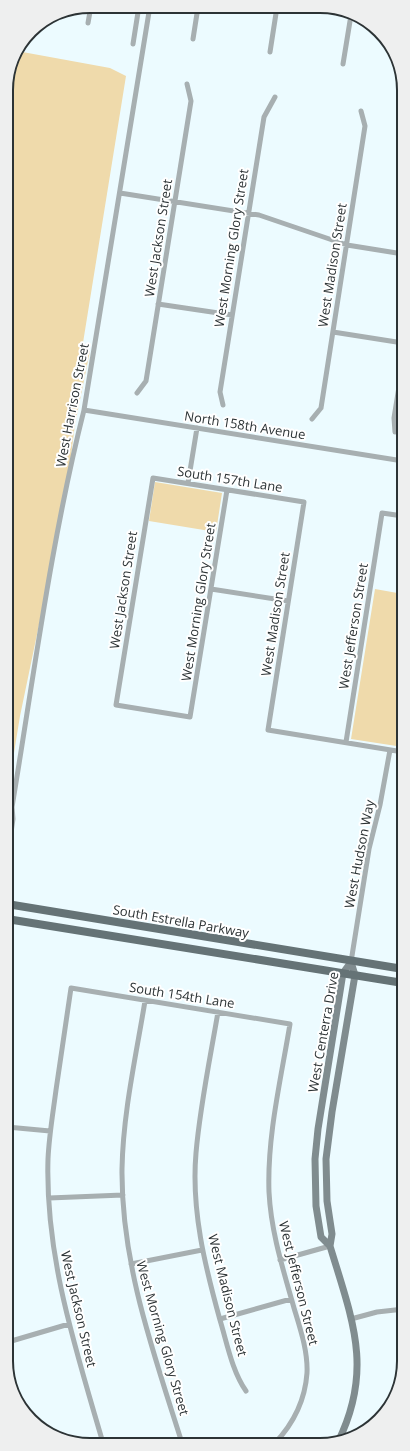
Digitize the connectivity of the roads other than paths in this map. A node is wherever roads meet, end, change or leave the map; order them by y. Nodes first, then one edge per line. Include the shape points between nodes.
1 (89, 13) edge
2 (138, 13) edge
3 (149, 13) edge
4 (197, 13) edge
5 (276, 13) edge
6 (350, 19) edge
7 (88, 23) dead end
8 (193, 39) dead end
9 (133, 44) dead end
10 (270, 52) dead end
11 (343, 64) dead end
12 (187, 84) dead end
13 (275, 97) dead end
14 (361, 111) dead end
15 (120, 193) junction
16 (175, 202) junction
17 (248, 214) junction
18 (347, 245) junction
19 (397, 253) edge
20 (158, 304) junction
21 (232, 316) junction
22 (333, 332) junction
23 (397, 342) edge
24 (137, 393) dead end
25 (397, 399) edge
26 (223, 406) dead end
27 (84, 410) junction
28 (312, 419) dead end
29 (196, 428) junction
30 (395, 432) dead end
31 (397, 460) edge
32 (153, 478) joint
33 (188, 483) junction
34 (227, 490) junction
35 (304, 502) joint
36 (397, 515) edge
37 (211, 589) junction
38 (288, 601) junction
39 (190, 717) joint
40 (346, 742) junction
41 (390, 750) junction
42 (397, 751) edge
43 (13, 801) edge
44 (13, 905) edge
45 (13, 920) edge
46 (352, 962) junction
47 (397, 968) edge
48 (343, 973) junction
49 (354, 975) junction
50 (397, 982) edge
51 (71, 988) joint
52 (145, 1001) junction
53 (218, 1012) junction
54 (290, 1024) joint
55 (13, 1128) edge
56 (50, 1131) junction
57 (315, 1170) junction
58 (326, 1170) junction
59 (123, 1195) junction
60 (49, 1198) junction
61 (330, 1246) junction
62 (202, 1250) junction
63 (280, 1260) junction
64 (131, 1264) junction
65 (291, 1299) junction
66 (397, 1310) edge
67 (220, 1319) junction
68 (351, 1319) junction
69 (69, 1324) junction
70 (13, 1341) edge
71 (246, 1391) dead end
72 (341, 1435) edge
73 (102, 1438) edge
74 (180, 1438) edge
75 (280, 1438) edge

1 - 7 street
2 - 9 street
3 - 15 street, West Harrison Street
4 - 8 street
5 - 10 street
6 - 11 street
12 - 16 street, West Jackson Street via 191,101
13 - 17 street, West Morning Glory Street via 264,117
14 - 18 street, West Madison Street via 365,126
15 - 16 street
15 - 27 street, West Harrison Street
16 - 17 street
16 - 20 street, West Jackson Street
17 - 18 street via 270,218
17 - 21 street, West Morning Glory Street
18 - 19 street
18 - 22 street, West Madison Street
20 - 21 street
20 - 24 street, West Jackson Street via 146,381
21 - 26 street, West Morning Glory Street via 220,392
22 - 23 street
22 - 28 street, West Madison Street via 320,408
25 - 30 street
27 - 29 street, North 158th Avenue
27 - 43 street, West Harrison Street via 54,549
29 - 31 street, North 158th Avenue
29 - 33 street
32 - 33 street, South 157th Lane
32 - 39 street, West Jackson Street via 116,705
33 - 34 street, South 157th Lane
34 - 35 street, South 157th Lane
34 - 37 street, West Morning Glory Street
35 - 38 street, West Madison Street
36 - 40 street, West Jefferson Street via 382,513
37 - 38 street
37 - 39 street, West Morning Glory Street
38 - 40 street, West Madison Street via 268,730
40 - 41 street
41 - 42 street
41 - 46 street, West Hudson Way via 369,849
44 - 46 main road, South Estrella Parkway
45 - 48 main road, South Estrella Parkway
46 - 47 main road, South Estrella Parkway
46 - 48 street, West Centerra Drive
46 - 49 street, West Centerra Drive
48 - 49 main road, South Estrella Parkway
48 - 57 street, West Centerra Drive via 318,1129
49 - 50 main road, South Estrella Parkway
49 - 58 street, West Centerra Drive via 332,1112
51 - 52 street, South 154th Lane
51 - 56 street, West Jackson Street
52 - 53 street, South 154th Lane
52 - 59 street, West Morning Glory Street via 124,1138
53 - 54 street, South 154th Lane
53 - 62 street, West Madison Street via 196,1154 195,1187
54 - 63 street, West Jefferson Street via 273,1126 270,1163 272,1226
55 - 56 street
56 - 60 street, West Jackson Street
57 - 58 street
57 - 61 street, West Centerra Drive via 316,1206 321,1236
58 - 61 street, West Centerra Drive via 332,1234
59 - 60 street
59 - 64 street, West Morning Glory Street
60 - 69 street, West Jackson Street via 52,1243
61 - 63 street
61 - 68 street, West Centerra Drive
62 - 64 street
62 - 67 street, West Madison Street
63 - 65 street, West Jefferson Street
64 - 74 street, West Morning Glory Street via 145,1324
65 - 67 street
65 - 75 street, West Jefferson Street via 303,1340 307,1372 300,1404 289,1428
66 - 68 street
67 - 71 street, West Madison Street via 240,1382
68 - 72 street, West Centerra Drive via 357,1349 357,1382 349,1418
69 - 70 street
69 - 73 street, West Jackson Street

